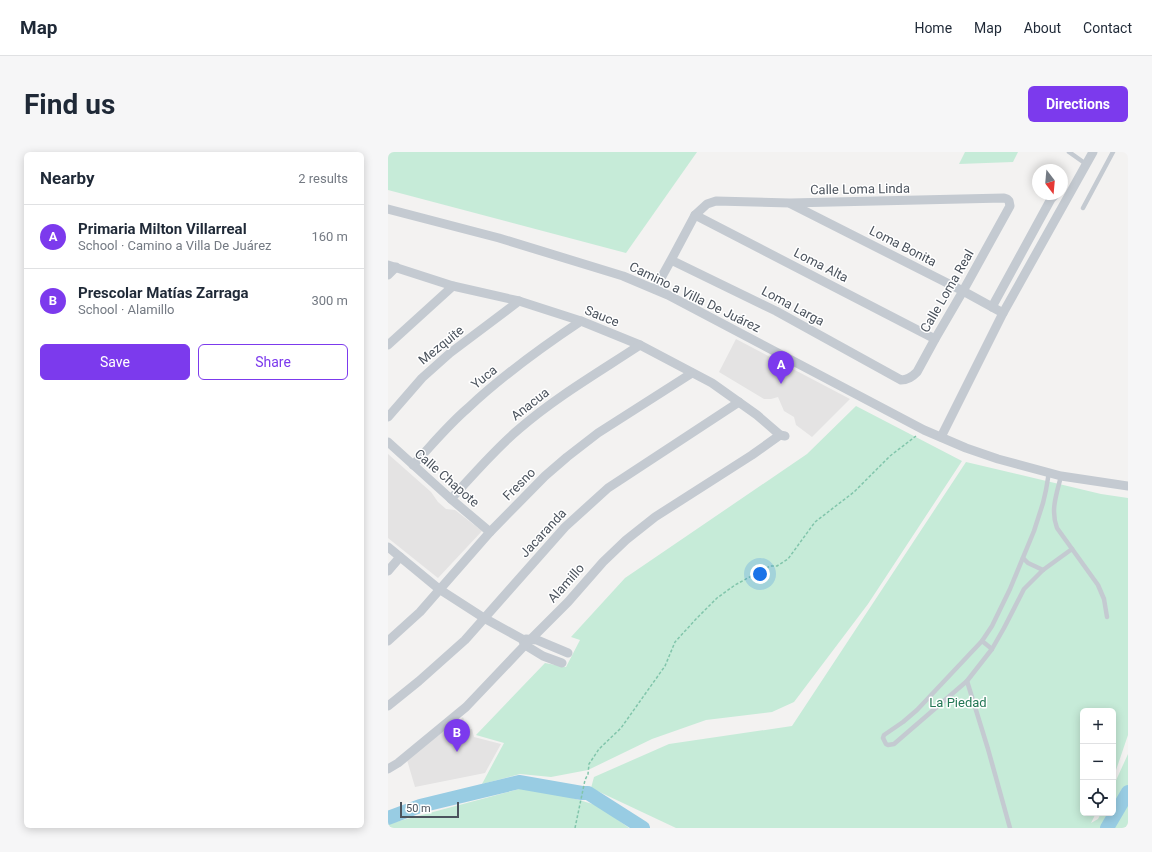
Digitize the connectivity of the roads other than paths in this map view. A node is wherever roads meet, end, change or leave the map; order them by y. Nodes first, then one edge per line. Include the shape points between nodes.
1 (1069, 152) edge
2 (1093, 152) edge
3 (1113, 152) edge
4 (1086, 164) junction
5 (1074, 186) junction
6 (1068, 188) edge
7 (1050, 200) edge
8 (790, 203) junction
9 (1010, 206) joint
10 (1083, 208) dead end
11 (388, 209) edge
12 (695, 215) junction
13 (671, 260) junction
14 (392, 266) edge
15 (388, 275) edge
16 (453, 286) junction
17 (655, 289) junction
18 (963, 291) junction
19 (519, 301) junction
20 (992, 307) junction
21 (1003, 313) junction
22 (581, 321) junction
23 (935, 339) junction
24 (388, 345) edge
25 (640, 345) junction
26 (692, 373) junction
27 (901, 380) joint
28 (739, 402) junction
29 (388, 417) edge
30 (782, 435) joint
31 (941, 437) junction
32 (388, 442) edge
33 (413, 465) junction
34 (1049, 472) junction
35 (1061, 476) junction
36 (1128, 486) edge
37 (451, 499) junction
38 (490, 532) junction
39 (388, 547) edge
40 (1072, 549) junction
41 (400, 557) junction
42 (1023, 558) junction
43 (1043, 570) junction
44 (388, 571) edge
45 (439, 588) junction
46 (1107, 617) dead end
47 (484, 618) junction
48 (388, 641) edge
49 (526, 641) junction
50 (982, 641) junction
51 (992, 649) junction
52 (568, 653) dead end
53 (562, 663) dead end
54 (967, 681) junction
55 (388, 706) edge
56 (388, 769) edge
57 (1010, 828) edge

1 - 4 lane
2 - 4 street
3 - 10 lane
4 - 5 street
5 - 6 street
5 - 21 street
7 - 20 street
8 - 9 street, Calle Loma Linda via 1004,198 1009,201
8 - 12 street, Calle Loma Linda via 716,201 707,204
8 - 18 street, Loma Bonita
9 - 18 street, Calle Loma Real
11 - 17 street, Camino a Villa De Juárez via 499,238 623,276
12 - 13 street
12 - 23 street, Loma Alta
13 - 17 street
13 - 27 street, Loma Larga via 776,311
14 - 15 street
14 - 16 street, Sauce
16 - 19 street, Sauce
16 - 24 street
17 - 31 street, Camino a Villa De Juárez
18 - 20 street, Loma Bonita
18 - 23 street, Calle Loma Real
19 - 22 street, Sauce
19 - 29 street, Mezquite via 450,353 422,378
20 - 21 street, Loma Bonita
21 - 31 street
22 - 25 street, Sauce
22 - 33 street, Yuca via 493,385 466,408
23 - 27 street, Calle Loma Real via 917,372 910,379
25 - 26 street, Sauce
25 - 37 street, Anacua via 548,405 519,428 492,453
26 - 28 street, Sauce
26 - 38 street, Fresno via 598,433 567,457
28 - 30 street, Sauce
28 - 47 street, Jacaranda via 608,488 565,527
30 - 49 street, Alamillo via 655,517 626,540 568,602
31 - 34 street, Camino a Villa De Juárez via 998,459
32 - 33 street, Calle Chapote
33 - 37 street, Calle Chapote
34 - 35 street, Camino a Villa De Juárez
34 - 42 lane via 1043,502
35 - 36 street, Camino a Villa De Juárez
35 - 40 lane via 1054,514 1057,528
37 - 38 street, Calle Chapote
38 - 45 street, Fresno
39 - 41 street
40 - 43 lane
40 - 46 lane via 1098,585
41 - 44 street
41 - 45 street
42 - 43 lane
42 - 50 lane via 1010,590
43 - 51 lane via 1024,589
45 - 47 street
45 - 48 street, Fresno via 420,612
47 - 49 street
47 - 55 street, Jacaranda via 419,682
49 - 52 street via 550,645
49 - 53 street via 543,656
49 - 56 street, Alamillo via 466,707
50 - 51 lane
50 - 54 lane via 916,710 884,735 886,744 894,744
51 - 54 lane
54 - 57 lane

